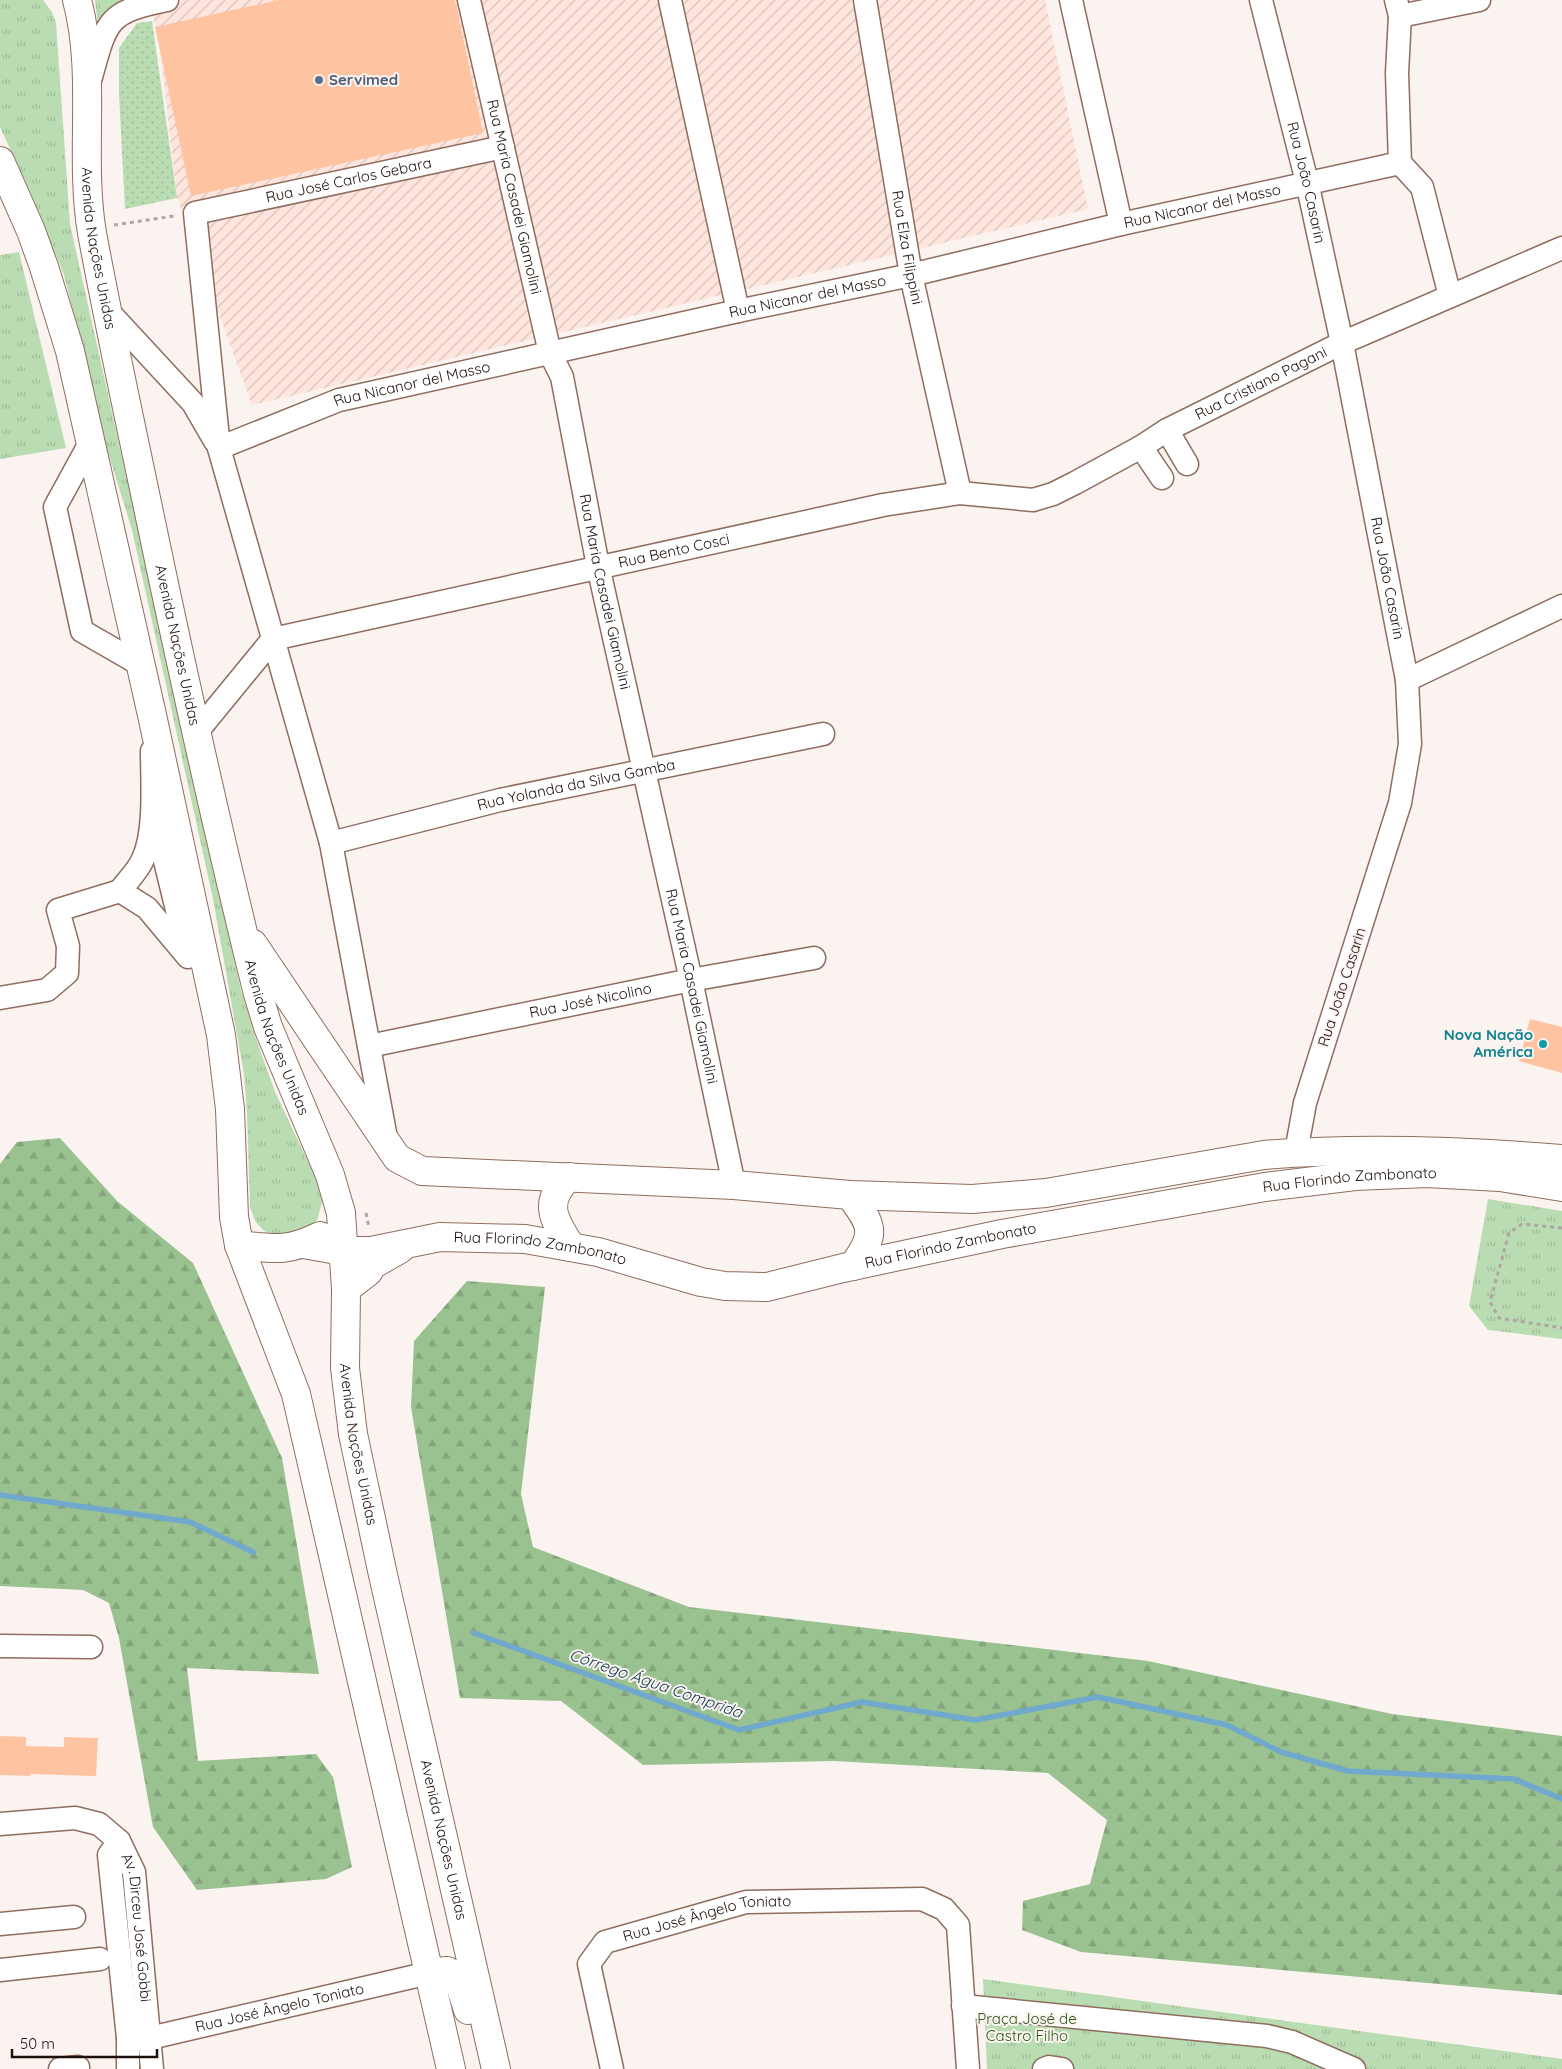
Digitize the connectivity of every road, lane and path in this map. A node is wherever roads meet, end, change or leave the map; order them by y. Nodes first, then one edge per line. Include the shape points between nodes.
1 (65, 0) edge
2 (167, 0) edge
3 (469, 0) edge
4 (670, 0) edge
5 (865, 0) edge
6 (1072, 0) edge
7 (1261, 0) edge
8 (1480, 0) edge
9 (1398, 8) edge
10 (80, 12) edge
11 (86, 95) junction
12 (503, 147) junction
13 (0, 161) edge
14 (1400, 163) junction
15 (1307, 182) junction
16 (195, 213) junction
17 (1121, 224) junction
18 (92, 228) junction
19 (1562, 248) edge
20 (911, 275) junction
21 (1450, 296) junction
22 (106, 310) junction
23 (738, 310) junction
24 (1342, 343) junction
25 (550, 353) junction
26 (1167, 430) junction
27 (90, 443) junction
28 (1141, 447) junction
29 (219, 448) junction
30 (1187, 464) dead end
31 (1162, 478) dead end
32 (960, 493) junction
33 (598, 566) junction
34 (1562, 606) edge
35 (273, 639) junction
36 (141, 665) junction
37 (1407, 680) junction
38 (152, 715) junction
39 (196, 733) junction
40 (823, 734) dead end
41 (644, 771) junction
42 (152, 809) junction
43 (331, 843) junction
44 (120, 891) junction
45 (241, 927) junction
46 (188, 957) junction
47 (814, 958) dead end
48 (691, 980) junction
49 (0, 998) edge
50 (221, 1035) junction
51 (369, 1046) junction
52 (386, 1140) junction
53 (1296, 1152) junction
54 (1562, 1159) edge
55 (569, 1177) junction
56 (734, 1184) junction
57 (1562, 1186) edge
58 (850, 1195) junction
59 (341, 1213) junction
60 (1562, 1228) edge
61 (440, 1237) junction
62 (303, 1244) junction
63 (240, 1245) junction
64 (571, 1247) junction
65 (343, 1251) junction
66 (854, 1266) junction
67 (346, 1289) junction
68 (1562, 1328) edge
69 (0, 1646) edge
70 (91, 1646) dead end
71 (0, 1824) edge
72 (74, 1917) dead end
73 (0, 1924) edge
74 (100, 1959) dead end
75 (0, 1970) edge
76 (429, 1974) junction
77 (963, 2006) junction
78 (139, 2038) junction
79 (128, 2069) edge
80 (152, 2069) edge
81 (451, 2069) edge
82 (492, 2069) edge
83 (496, 2069) edge
84 (612, 2069) edge
85 (968, 2069) edge
86 (1044, 2069) edge
87 (1062, 2069) edge
88 (1354, 2069) edge

1 - 10 main road
2 - 11 street via 128,9 112,21 100,43
3 - 12 street, Rua Maria Casadei Giamolini
4 - 23 street
5 - 20 street, Rua Elza Filippini
6 - 17 street
7 - 15 street, Rua João Casarin
8 - 9 street
9 - 14 street
10 - 11 main road, Avenida Nações Unidas
11 - 18 main road, Avenida Nações Unidas
12 - 16 street, Rua José Carlos Gebara
12 - 25 street, Rua Maria Casadei Giamolini
13 - 27 main road via 31,231 50,285 70,351
14 - 15 street, Rua Nicanor del Masso
14 - 21 street via 1422,187
15 - 17 street, Rua Nicanor del Masso
15 - 24 street, Rua João Casarin
16 - 18 path
16 - 29 street
17 - 20 street, Rua Nicanor del Masso
18 - 22 main road, Avenida Nações Unidas
19 - 21 street, Rua Cristiano Pagani
20 - 23 street, Rua Nicanor del Masso
20 - 32 street, Rua Elza Filippini
21 - 24 street, Rua Cristiano Pagani
22 - 29 street via 193,403
22 - 39 main road, Avenida Nações Unidas
23 - 25 street, Rua Nicanor del Masso
24 - 26 street, Rua Cristiano Pagani
24 - 37 street, Rua João Casarin
25 - 29 street, Rua Nicanor del Masso via 339,400
25 - 33 street, Rua Maria Casadei Giamolini via 562,376
26 - 28 street, Rua Cristiano Pagani
26 - 30 street
27 - 36 main road
27 - 36 street via 55,507 82,632
28 - 31 street
28 - 32 street, Rua Cristiano Pagani via 1053,494 1033,500
29 - 35 street
32 - 33 street, Rua Bento Cosci via 883,505
33 - 35 street, Rua Bento Cosci
33 - 41 street, Rua Maria Casadei Giamolini
34 - 37 street
35 - 39 street
35 - 43 street
36 - 38 main road
37 - 53 street, Rua João Casarin via 1410,744 1400,802 1305,1103
38 - 42 street
38 - 50 main road
39 - 45 main road, Avenida Nações Unidas
40 - 41 street, Rua Yolanda da Silva Gamba
41 - 43 street, Rua Yolanda da Silva Gamba via 500,800
41 - 48 street, Rua Maria Casadei Giamolini
42 - 44 street via 143,860
42 - 46 street
43 - 51 street
44 - 46 street via 147,908
44 - 49 street via 58,910 68,946 67,974 47,990
45 - 52 main road, Rua Florindo Zambonato
45 - 59 main road, Avenida Nações Unidas via 268,1027 330,1175
46 - 50 street
47 - 48 street, Rua José Nicolino
48 - 51 street, Rua José Nicolino
48 - 56 street, Rua Maria Casadei Giamolini
50 - 63 main road via 230,1110 234,1217
51 - 52 street
52 - 55 main road, Rua Florindo Zambonato via 397,1158 422,1171
53 - 54 main road, Rua Florindo Zambonato via 1393,1151
53 - 58 main road, Rua Florindo Zambonato via 1046,1193 972,1199
55 - 56 main road, Rua Florindo Zambonato
55 - 64 main road via 557,1191 553,1206 554,1220
56 - 58 main road, Rua Florindo Zambonato
57 - 66 main road, Rua Florindo Zambonato via 1500,1177 1436,1174 1355,1176 1265,1187 1012,1232
58 - 66 main road via 864,1214 870,1232 867,1247
59 - 62 main road via 326,1233
59 - 65 main road, Avenida Nações Unidas
60 - 68 path via 1522,1224 1509,1233 1490,1302 1499,1318
61 - 64 main road, Rua Florindo Zambonato via 525,1239
61 - 65 main road, Rua Florindo Zambonato via 371,1251
61 - 67 main road via 400,1249 372,1265
62 - 63 main road via 285,1249
62 - 65 main road, Rua Florindo Zambonato
63 - 76 main road via 296,1394
64 - 66 main road, Rua Florindo Zambonato via 725,1286 767,1287
65 - 67 main road, Avenida Nações Unidas
67 - 83 main road, Avenida Nações Unidas via 344,1368 353,1434
69 - 70 street
71 - 78 street, Av. Dirceu José Gobbi via 75,1818 98,1824 119,1840 109,1855
72 - 73 street
74 - 75 street
76 - 78 street, Rua José Ângelo Toniato
76 - 81 main road
76 - 82 main road via 447,1971 457,1976 480,2059
77 - 84 street, Rua José Ângelo Toniato via 958,1925 944,1909 922,1899 746,1902 605,1942 589,1964
77 - 85 street
77 - 88 street via 1267,2036 1292,2042
78 - 79 street, Av. Dirceu José Gobbi
78 - 80 street, Av. Dirceu José Gobbi
86 - 87 street

